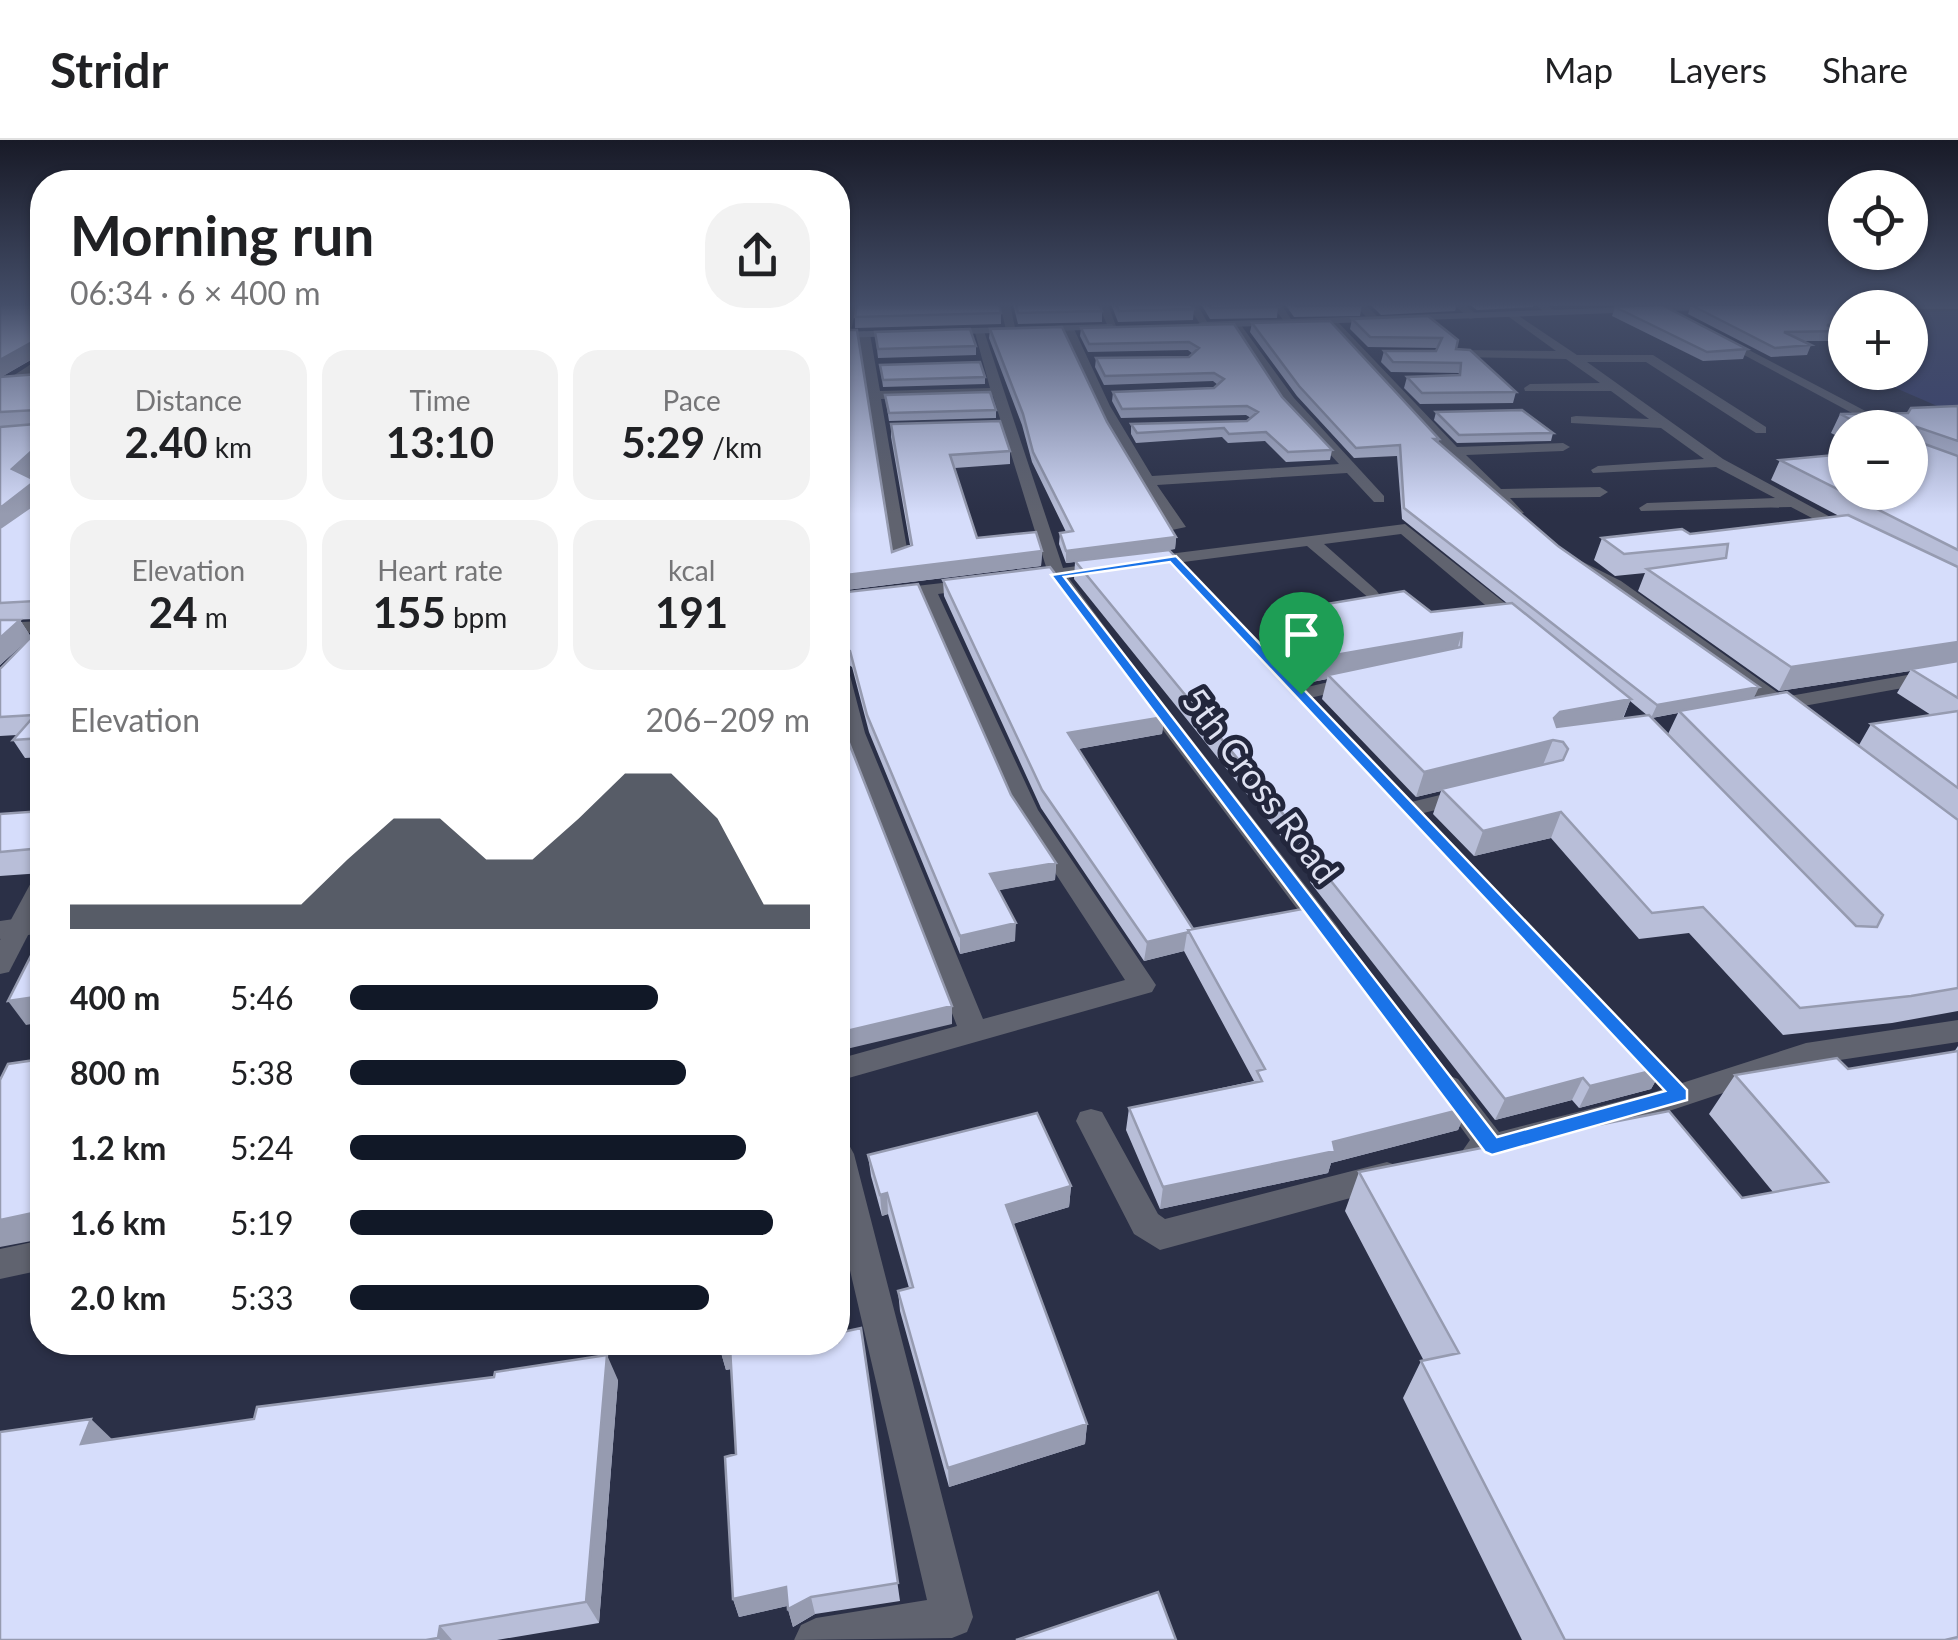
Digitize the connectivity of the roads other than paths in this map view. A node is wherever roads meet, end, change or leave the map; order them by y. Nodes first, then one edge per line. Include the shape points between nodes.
1 (870, 374) edge
2 (993, 374) edge
3 (1087, 374) edge
4 (1270, 374) edge
5 (1380, 374) edge
6 (1597, 374) edge
7 (1675, 374) edge
8 (1788, 374) edge
9 (1385, 380) junction
10 (1402, 380) edge
11 (30, 381) edge
12 (4, 383) edge
13 (1616, 387) junction
14 (1530, 388) dead end
15 (1000, 392) junction
16 (1116, 392) edge
17 (1096, 393) junction
18 (874, 395) junction
19 (1857, 410) edge
20 (1414, 412) junction
21 (1432, 412) edge
22 (1576, 420) dead end
23 (1668, 424) junction
24 (1136, 425) edge
25 (993, 426) edge
26 (1012, 426) junction
27 (1118, 426) junction
28 (879, 429) junction
29 (898, 429) edge
30 (1761, 430) dead end
31 (1563, 447) dead end
32 (1454, 451) junction
33 (1718, 462) junction
34 (1351, 468) junction
35 (1598, 470) dead end
36 (1777, 471) edge
37 (1743, 475) junction
38 (1146, 482) junction
39 (1600, 492) dead end
40 (1497, 494) junction
41 (1379, 499) dead end
42 (1795, 502) junction
43 (1647, 508) dead end
44 (1528, 525) edge
45 (1178, 527) dead end
46 (1860, 538) edge
47 (1311, 541) junction
48 (1568, 557) edge
49 (1172, 558) junction
50 (901, 560) edge
51 (1057, 575) junction
52 (1198, 586) edge
53 (927, 589) junction
54 (1370, 594) edge
55 (850, 599) edge
56 (30, 628) edge
57 (0, 629) edge
58 (1540, 642) edge
59 (1956, 674) edge
60 (1374, 678) edge
61 (1302, 695) edge
62 (1780, 704) junction
63 (1742, 712) edge
64 (850, 717) edge
65 (1810, 728) edge
66 (1487, 790) edge
67 (1411, 809) edge
68 (21, 927) edge
69 (1346, 956) edge
70 (0, 966) edge
71 (1958, 1031) edge
72 (974, 1032) junction
73 (850, 1067) edge
74 (1432, 1067) edge
75 (1092, 1121) dead end
76 (1492, 1146) junction
77 (1455, 1156) edge
78 (1418, 1166) edge
79 (850, 1203) edge
80 (30, 1258) edge
81 (0, 1264) edge
82 (816, 1640) edge

1 - 18 street
2 - 15 street, 5th Cross Road
3 - 17 street
4 - 34 street
5 - 9 street
6 - 13 street
7 - 30 street
8 - 19 street
9 - 10 street
9 - 20 street
11 - 12 main road
13 - 14 street
13 - 23 street
15 - 18 street
15 - 26 street, 5th Cross Road
16 - 17 street
17 - 27 street
18 - 28 street
20 - 21 street
20 - 32 street
22 - 23 street
23 - 33 street
24 - 27 street
25 - 26 street
26 - 51 street, 5th Cross Road
27 - 38 street
28 - 29 street
28 - 50 street
31 - 32 street
32 - 40 street
33 - 35 street
33 - 37 street
34 - 38 street
34 - 41 street
36 - 37 street
37 - 42 street
38 - 45 street
39 - 40 street
40 - 44 street
42 - 43 street
42 - 46 street
47 - 49 street
47 - 54 street
47 - 58 street via 1405,530
48 - 62 street via 1624,584
49 - 51 street
49 - 52 street
51 - 53 street
51 - 69 street, 5th Cross Road
53 - 55 street
53 - 72 street via 1026,810 1142,985
56 - 57 street
59 - 62 street
60 - 61 street
62 - 63 street
62 - 65 street
64 - 72 street
66 - 67 street
68 - 70 street
71 - 76 street via 1806,1054
72 - 73 street
74 - 76 street
75 - 78 street via 1146,1224 1160,1235
76 - 77 street
79 - 82 street via 952,1617
80 - 81 street

